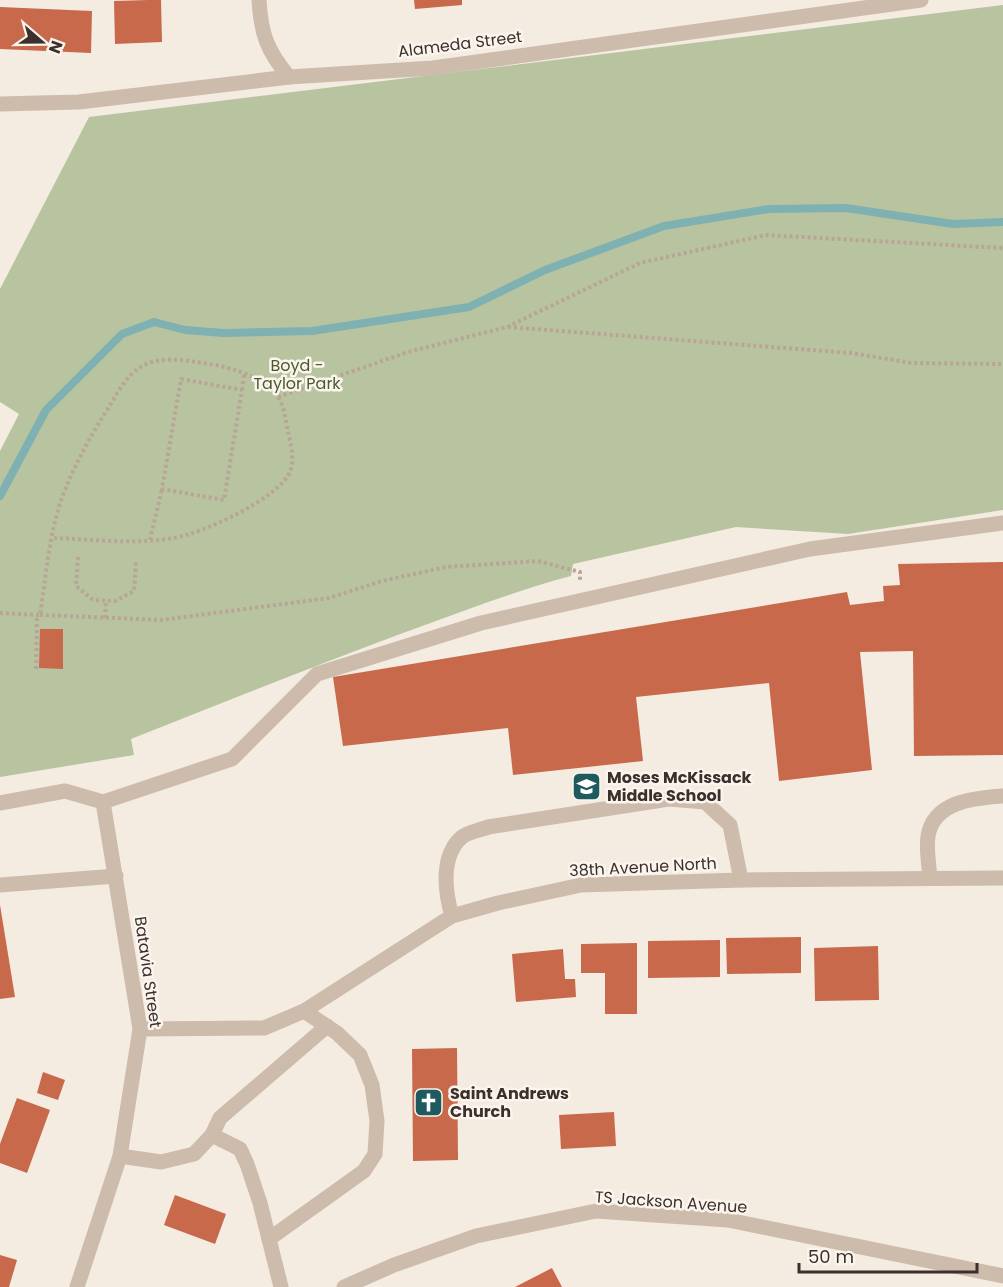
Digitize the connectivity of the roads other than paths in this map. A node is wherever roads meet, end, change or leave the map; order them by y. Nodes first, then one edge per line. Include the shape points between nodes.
1 (259, 0) edge
2 (921, 0) edge
3 (898, 1) edge
4 (290, 76) junction
5 (0, 104) edge
6 (1003, 523) edge
7 (1003, 796) edge
8 (103, 802) junction
9 (0, 803) edge
10 (116, 876) junction
11 (930, 878) junction
12 (1003, 878) edge
13 (741, 880) junction
14 (0, 885) edge
15 (452, 916) junction
16 (304, 1011) junction
17 (327, 1026) junction
18 (140, 1029) junction
19 (212, 1135) junction
20 (120, 1156) junction
21 (269, 1239) junction
22 (1003, 1276) edge
23 (76, 1287) edge
24 (281, 1287) edge
25 (344, 1287) edge

1 - 4 street via 264,39
2 - 3 street, Alameda Street
3 - 4 street, Alameda Street via 433,68
4 - 5 street, Alameda Street via 79,102
6 - 8 street via 810,549 481,623 317,674 232,759
7 - 11 street via 978,798 938,813 928,835
8 - 9 street via 65,791
8 - 10 street, Batavia Street
10 - 14 street
10 - 18 street, Batavia Street
11 - 12 street, 38th Avenue North
11 - 13 street, 38th Avenue North
13 - 15 street, 38th Avenue North via 581,885
13 - 15 street via 730,825 705,802 669,799 488,827 462,837 448,857 446,894
15 - 16 street, 38th Avenue North
16 - 17 street
16 - 18 street, 38th Avenue North via 264,1028
17 - 19 street via 220,1118
17 - 21 street via 360,1055 372,1085 377,1121 375,1154 364,1171
18 - 20 street, Batavia Street
19 - 20 street via 194,1154 161,1162
19 - 21 street via 240,1149
20 - 23 street, Batavia Street
21 - 24 street
22 - 25 street, TS Jackson Avenue via 728,1220 596,1211 477,1236

